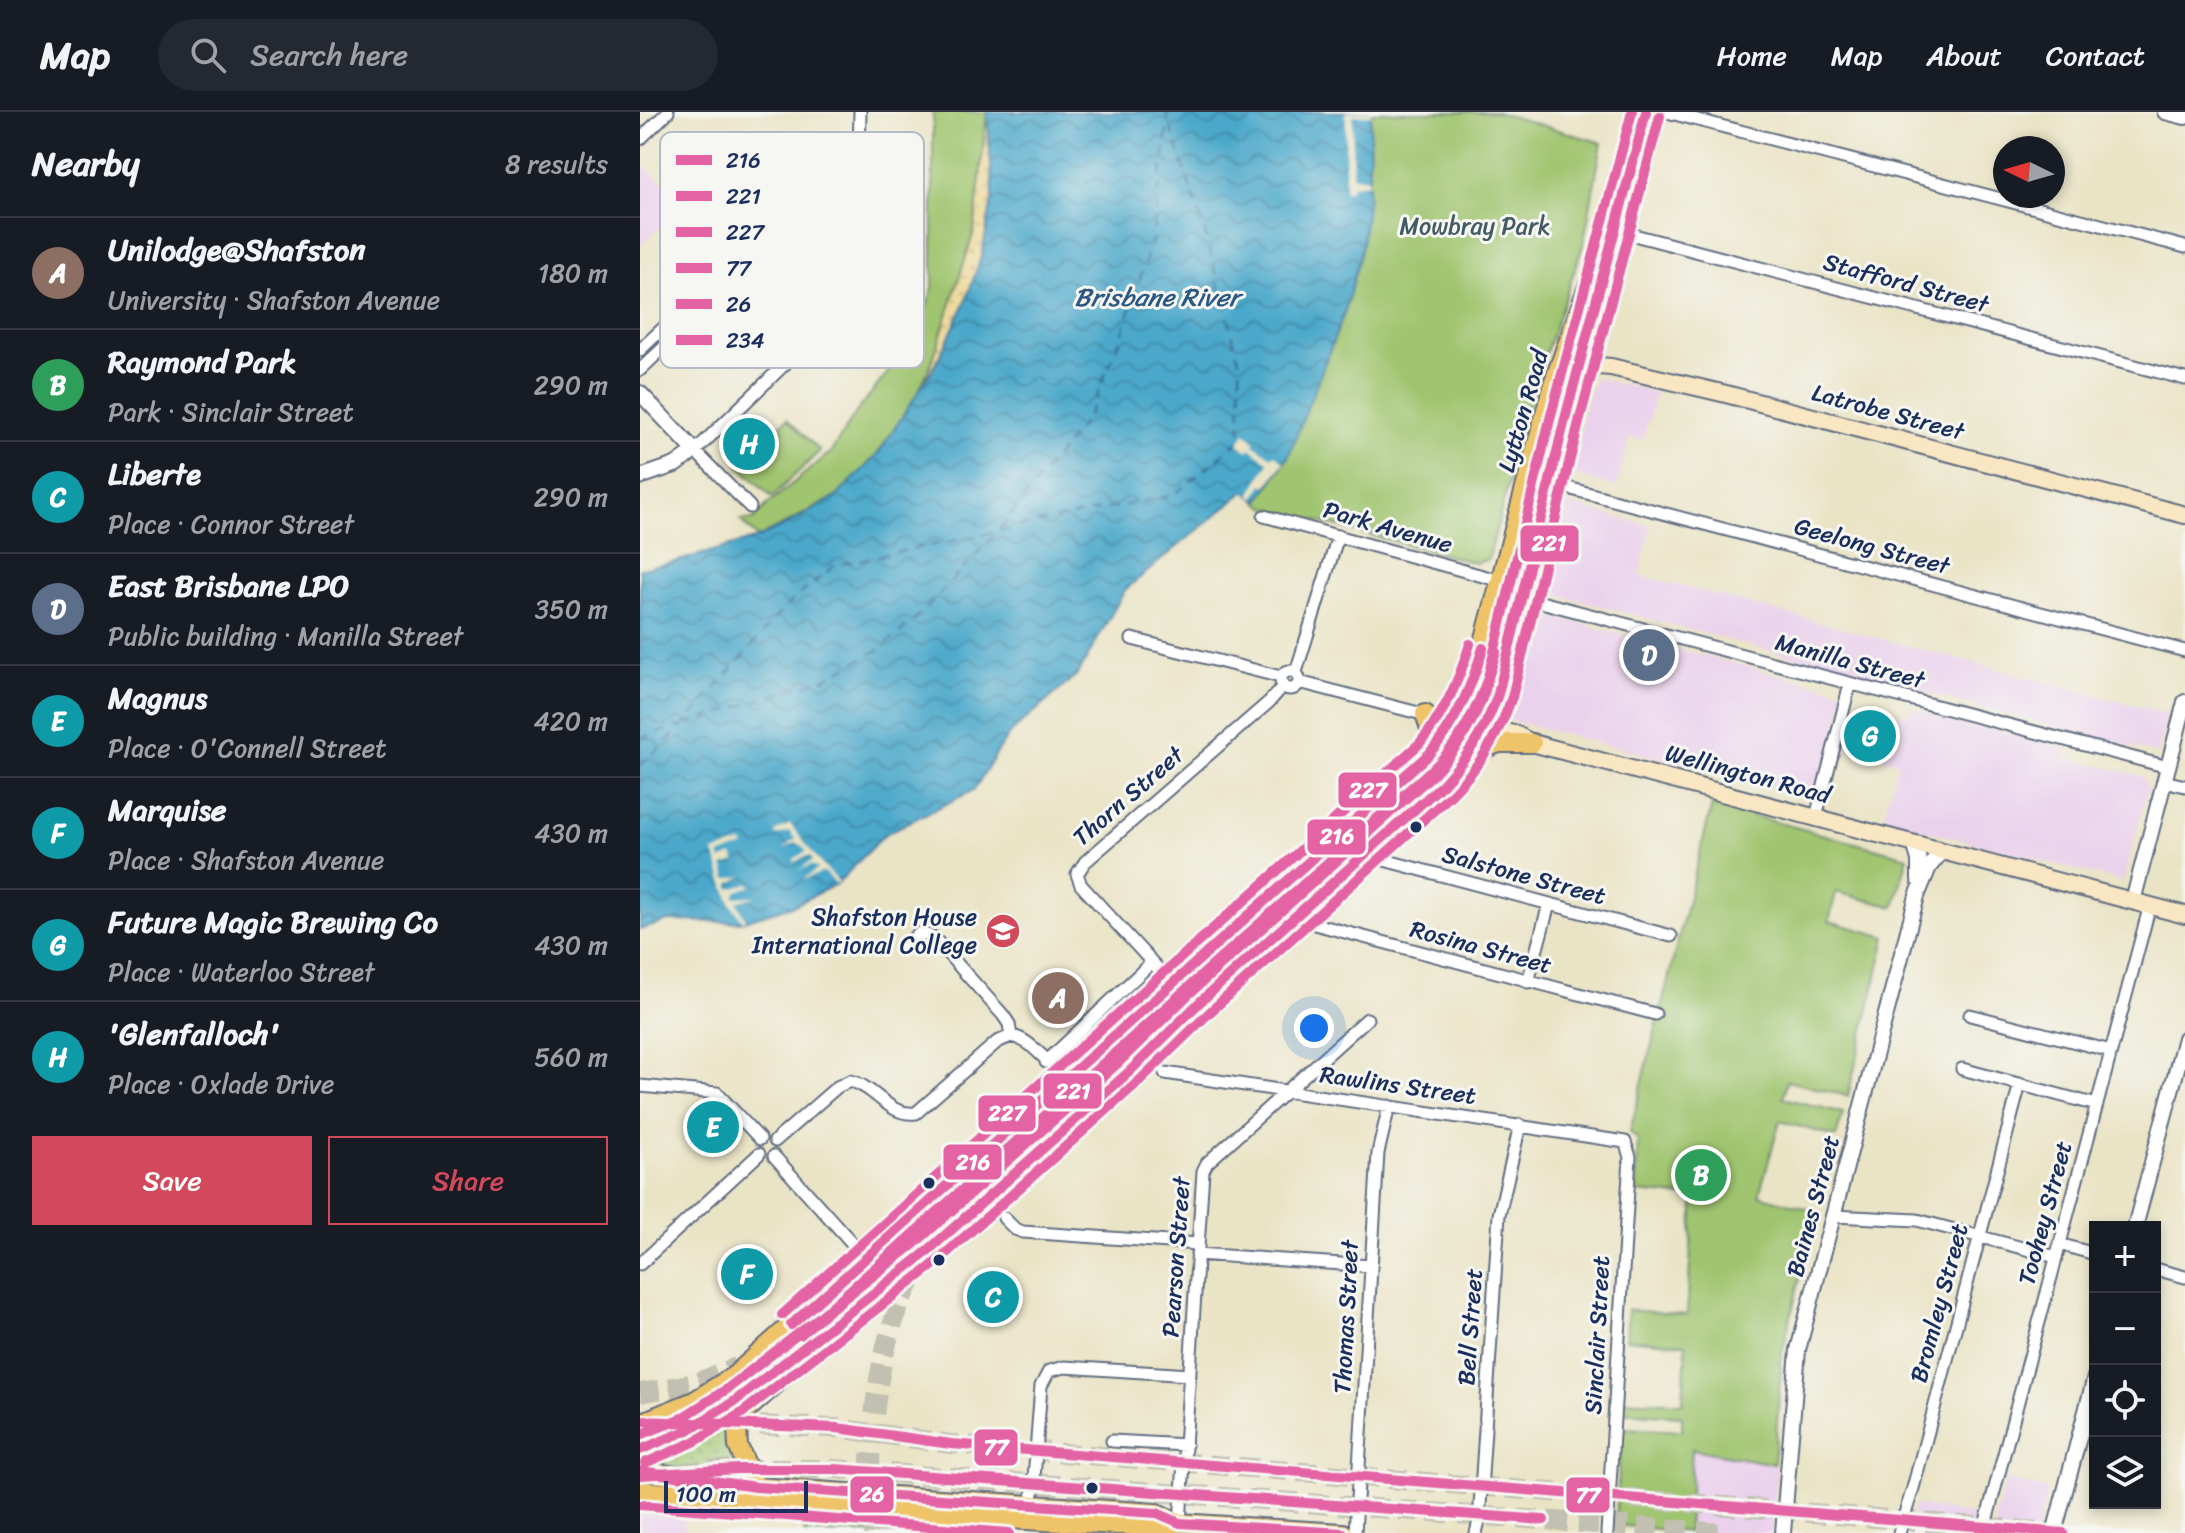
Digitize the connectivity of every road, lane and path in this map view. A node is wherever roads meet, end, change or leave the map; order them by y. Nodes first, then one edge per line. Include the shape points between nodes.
1 (668, 112) edge
2 (1635, 112) edge
3 (1646, 112) edge
4 (1667, 112) edge
5 (2165, 112) edge
6 (2185, 117) edge
7 (640, 139) edge
8 (1615, 230) junction
9 (2185, 247) edge
10 (660, 331) edge
11 (640, 350) edge
12 (660, 351) edge
13 (781, 368) edge
14 (640, 370) edge
15 (1577, 372) junction
16 (2185, 379) edge
17 (640, 393) edge
18 (1545, 411) junction
19 (695, 451) junction
20 (640, 477) edge
21 (1549, 483) junction
22 (750, 507) dead end
23 (2185, 515) edge
24 (1264, 516) dead end
25 (1338, 536) junction
26 (1501, 581) junction
27 (1522, 597) junction
28 (1132, 639) dead end
29 (2185, 651) edge
30 (1298, 677) junction
31 (1282, 682) junction
32 (1850, 684) junction
33 (2185, 702) edge
34 (1425, 714) junction
35 (1453, 722) junction
36 (1485, 728) junction
37 (1532, 743) junction
38 (1436, 746) junction
39 (1470, 753) junction
40 (2166, 774) junction
41 (2185, 786) edge
42 (1816, 817) junction
43 (1914, 843) junction
44 (1942, 851) junction
45 (1365, 855) junction
46 (1316, 856) junction
47 (1917, 896) junction
48 (2133, 901) junction
49 (1549, 904) junction
50 (2150, 905) junction
51 (2185, 915) edge
52 (1296, 917) junction
53 (1671, 936) dead end
54 (901, 948) dead end
55 (1151, 963) junction
56 (1528, 982) junction
57 (1172, 984) junction
58 (1200, 1002) junction
59 (1655, 1014) dead end
60 (1970, 1015) dead end
61 (1367, 1019) dead end
62 (1011, 1036) junction
63 (2185, 1038) edge
64 (2111, 1051) junction
65 (1046, 1062) junction
66 (1962, 1069) dead end
67 (1072, 1073) junction
68 (1165, 1073) dead end
69 (2020, 1084) junction
70 (640, 1086) edge
71 (1287, 1091) junction
72 (2097, 1105) junction
73 (1389, 1106) junction
74 (1520, 1125) junction
75 (760, 1139) junction
76 (775, 1141) junction
77 (1625, 1142) joint
78 (759, 1154) junction
79 (774, 1156) junction
80 (1833, 1216) junction
81 (1004, 1218) dead end
82 (2137, 1221) edge
83 (1980, 1237) junction
84 (2059, 1244) junction
85 (1198, 1249) junction
86 (2089, 1252) edge
87 (2056, 1257) junction
88 (866, 1258) junction
89 (640, 1264) edge
90 (1371, 1266) junction
91 (2161, 1271) edge
92 (2185, 1277) edge
93 (886, 1281) junction
94 (804, 1348) junction
95 (1190, 1375) junction
96 (2089, 1400) edge
97 (640, 1423) edge
98 (1112, 1441) dead end
99 (1186, 1445) junction
100 (645, 1448) edge
101 (640, 1471) edge
102 (756, 1487) junction
103 (640, 1491) edge
104 (954, 1516) junction
105 (1013, 1517) edge
106 (1180, 1523) junction
107 (975, 1533) edge
108 (1343, 1533) edge
109 (1355, 1533) edge
110 (1476, 1533) edge
111 (1607, 1533) edge
112 (1783, 1533) edge
113 (1899, 1533) edge
114 (1983, 1533) edge
115 (2054, 1533) edge

1 - 7 street
2 - 18 main road, Lytton Road via 1592,274
3 - 8 main road, Lytton Road
4 - 9 street
5 - 6 street
8 - 15 main road, Lytton Road
8 - 16 street, Stafford Street
10 - 11 street
12 - 14 street
13 - 19 street
15 - 18 main road via 1564,384 1558,402
15 - 21 main road, Lytton Road
15 - 23 main road, Latrobe Street via 1611,367
17 - 19 street
18 - 26 main road, Lytton Road
19 - 20 street via 675,465
19 - 22 street
21 - 27 main road, Lytton Road
21 - 29 street, Geelong Street
24 - 25 street, Park Avenue
25 - 26 street, Park Avenue
25 - 30 street
26 - 35 main road, Lytton Road via 1473,683
27 - 32 street, Manilla Street
27 - 36 main road, Lytton Road
28 - 31 street
30 - 31 street via 1291,690
30 - 34 street, Wellington Road
31 - 55 street, Thorn Street via 1269,702 1080,867 1081,885
32 - 40 street, Manilla Street
32 - 42 street
33 - 40 street
34 - 35 street, Wellington Road
34 - 38 main road
35 - 36 main road, Wellington Road
35 - 38 main road, Lytton Road
36 - 37 main road, Wellington Road
36 - 39 main road, Lytton Road
37 - 39 main road via 1496,743
37 - 42 main road, Wellington Road
38 - 46 main road, Lytton Road
39 - 45 main road, Lytton Road
40 - 41 street, Manilla Street
40 - 48 street
42 - 43 main road, Wellington Road
43 - 44 main road, Wellington Road
43 - 47 street, Baines Street
44 - 47 street, Baines Street
44 - 48 main road, Wellington Road
45 - 49 street, Salstone Street
45 - 52 main road, Lytton Road
46 - 57 main road, Lytton Road
46 - 58 highway via 1307,879 964,1198 1165,1023
47 - 80 street, Baines Street
48 - 50 main road, Wellington Road
49 - 53 street, Salstone Street
49 - 56 street
50 - 51 main road, Wellington Road
50 - 64 street, Toohey Street
52 - 56 street, Rosina Street
52 - 58 main road, Lytton Road
54 - 62 street via 920,933 933,937 1003,1015
55 - 57 street, Thorn Street
55 - 65 street
56 - 59 street, Rosina Street
57 - 67 main road, Lytton Road
58 - 93 main road, Lytton Road via 988,1199
60 - 64 street
61 - 71 street, Pearson Street
62 - 65 street via 1024,1040
62 - 76 street via 997,1042 916,1113 898,1112 850,1081
63 - 82 street
64 - 72 street, Toohey Street
65 - 67 street
66 - 69 street
67 - 88 main road, Lytton Road
68 - 71 street, Rawlins Street
69 - 72 street
69 - 83 street, Bromley Street
70 - 75 street via 717,1093
71 - 73 street, Rawlins Street
71 - 85 street, Pearson Street via 1204,1166
72 - 84 street, Toohey Street
73 - 74 street, Rawlins Street
73 - 90 street, Thomas Street via 1378,1153
74 - 77 street, Rawlins Street
74 - 110 street, Bell Street via 1499,1215
75 - 76 street
75 - 78 street
76 - 79 street
77 - 111 street, Sinclair Street via 1630,1157
78 - 79 street
78 - 89 street
79 - 88 street
80 - 83 street via 1907,1219
80 - 112 street, Baines Street via 1796,1357
81 - 85 street via 1023,1232
83 - 87 street
83 - 113 street, Bromley Street
84 - 86 street
84 - 87 street, Toohey Street
85 - 90 street
85 - 95 street, Pearson Street
87 - 114 street, Toohey Street
88 - 93 street
88 - 97 main road, Lytton Road via 720,1386
90 - 109 street, Thomas Street
91 - 92 street
93 - 94 main road, Lytton Road
94 - 100 main road via 714,1416
94 - 102 main road via 738,1421 736,1438
95 - 99 street, Pearson Street
95 - 105 street via 1064,1367 1049,1371 1041,1386
96 - 115 street
98 - 99 street
99 - 106 street, Pearson Street
101 - 102 main road
102 - 105 main road
103 - 104 main road
104 - 105 main road
104 - 107 main road
105 - 106 main road via 1156,1527
106 - 108 main road

